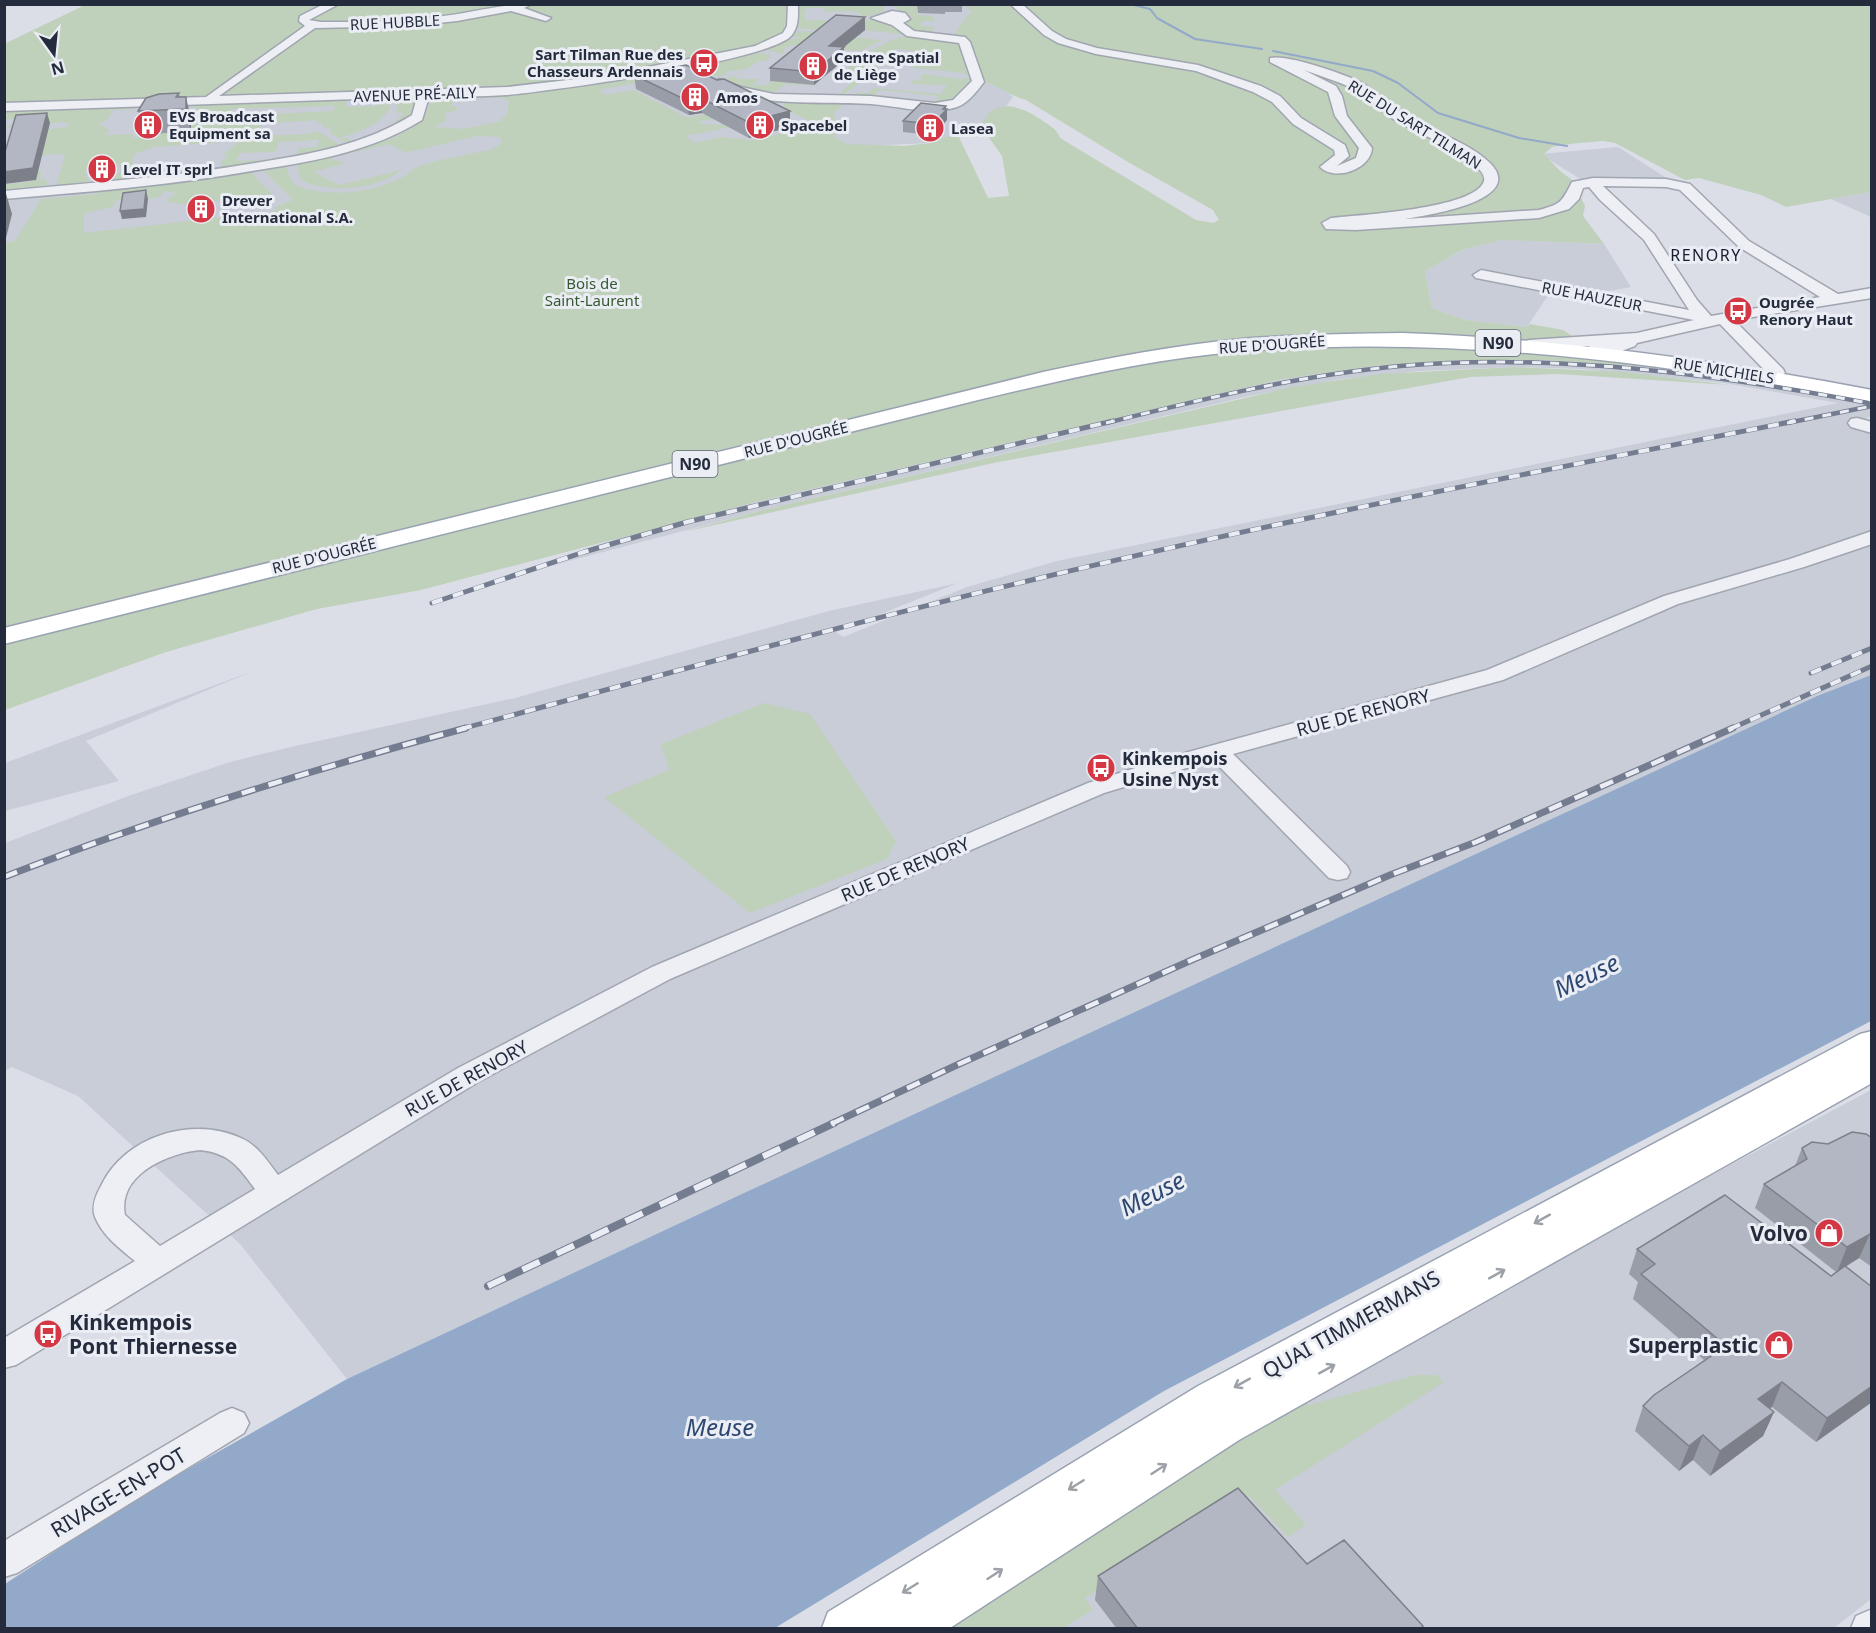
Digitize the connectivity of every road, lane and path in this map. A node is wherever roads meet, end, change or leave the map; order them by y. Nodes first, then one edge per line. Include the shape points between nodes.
1 (334, 4) edge
2 (527, 4) edge
3 (793, 4) edge
4 (1016, 4) edge
5 (513, 8) junction
6 (891, 14) edge
7 (463, 17) junction
8 (546, 18) dead end
9 (309, 22) junction
10 (360, 25) junction
11 (479, 30) dead end
12 (350, 40) dead end
13 (682, 65) junction
14 (697, 73) edge
15 (710, 79) edge
16 (424, 94) junction
17 (209, 101) junction
18 (4, 107) edge
19 (1593, 182) junction
20 (4, 195) edge
21 (1481, 275) dead end
22 (1872, 293) edge
23 (1835, 299) junction
24 (1718, 318) junction
25 (1633, 340) junction
26 (1606, 346) junction
27 (1648, 358) junction
28 (1776, 373) dead end
29 (1872, 396) edge
30 (1872, 537) edge
31 (4, 636) edge
32 (1218, 752) junction
33 (1338, 872) dead end
34 (1872, 1043) edge
35 (1872, 1066) edge
36 (274, 1191) junction
37 (158, 1262) junction
38 (7, 1347) edge
39 (232, 1423) dead end
40 (4, 1561) edge
41 (845, 1629) edge
42 (910, 1629) edge

1 - 9 street
2 - 5 street, RUE HUBBLE
3 - 13 street, AVENUE PRÉ-AILY via 790,30 776,42 743,54
4 - 19 street, RUE DU SART TILMAN via 1062,41 1096,51 1198,68 1269,94 1297,121 1340,148 1342,156 1327,167 1329,170 1340,170 1363,159 1363,142 1343,121 1332,89 1274,60 1286,60 1358,86 1400,118 1477,158 1490,172 1488,189 1457,205 1331,222 1331,226 1539,214 1563,207 1575,196 1577,185
5 - 7 street, RUE HUBBLE
5 - 8 street
6 - 15 street via 911,34 964,42 978,82 957,103 940,106 795,99 725,86
7 - 10 street, RUE HUBBLE
7 - 11 street
9 - 10 street, RUE HUBBLE
9 - 17 street
10 - 12 street
13 - 14 street
13 - 16 street, AVENUE PRÉ-AILY via 547,88
16 - 17 street, AVENUE PRÉ-AILY
16 - 20 street via 418,117 381,138 344,150 207,175
17 - 18 street, AVENUE PRÉ-AILY
19 - 23 street via 1685,187 1744,244
19 - 24 street via 1604,199 1650,238
21 - 24 street, RUE HAUZEUR
22 - 23 street
23 - 24 street
24 - 25 street, RUE D'OUGRÉE
24 - 28 street
25 - 26 street, RUE D'OUGRÉE
25 - 27 street via 1632,351
26 - 27 main road, RUE MICHIELS / N90
26 - 31 main road, RUE D'OUGRÉE / N90 via 1394,339 1303,341 1205,350 1087,369
27 - 29 main road, RUE MICHIELS / N90
30 - 32 street, RUE DE RENORY via 1656,606 1504,672
32 - 33 street
32 - 36 street, RUE DE RENORY via 1089,791 682,963 468,1075
34 -> 41 main road, QUAI TIMMERMANS via 1213,1399
42 -> 35 main road, QUAI TIMMERMANS via 1224,1427
36 - 37 street, RUE DE RENORY
36 - 37 street via 235,1147 216,1141 194,1139 173,1143 132,1165 113,1190 111,1218
37 - 38 street, RUE DE RENORY
39 - 40 street, RIVAGE-EN-POT

